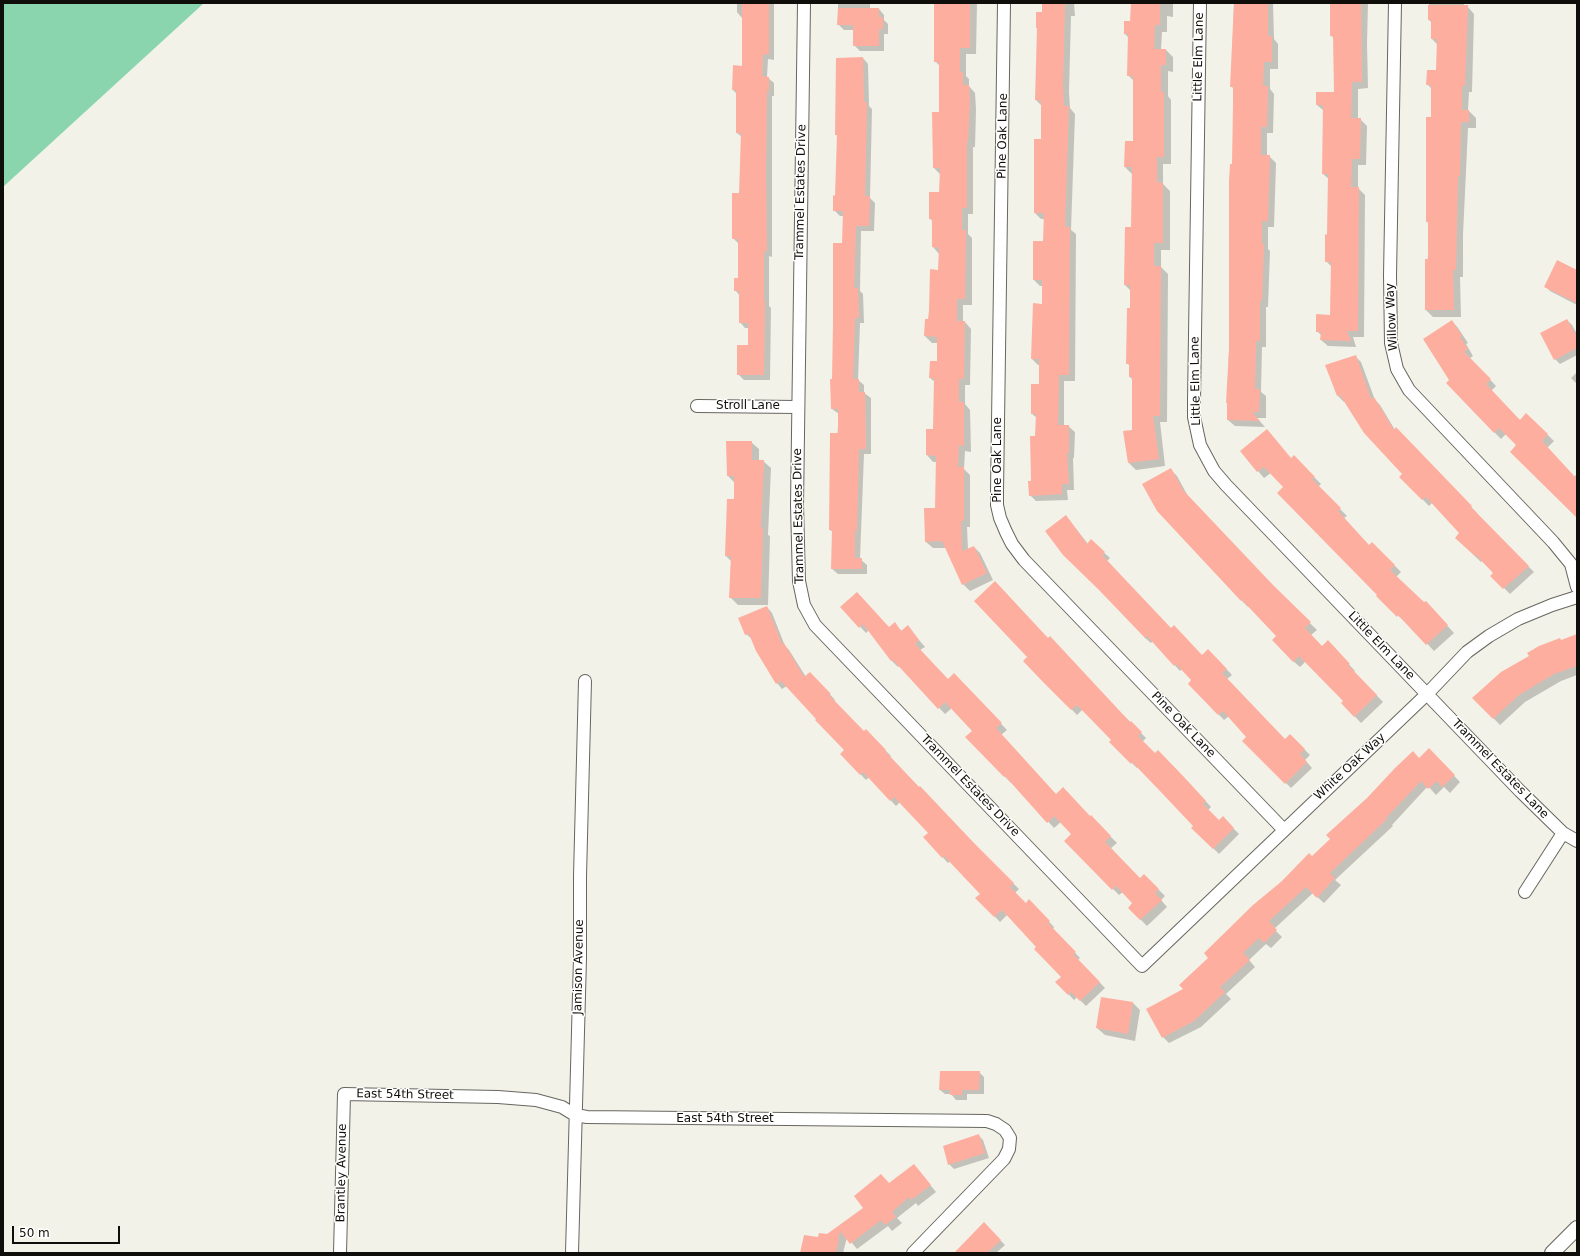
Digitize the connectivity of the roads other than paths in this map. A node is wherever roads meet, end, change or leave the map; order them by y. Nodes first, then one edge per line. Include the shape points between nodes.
1 (804, 3) edge
2 (1004, 3) edge
3 (1200, 3) edge
4 (1395, 3) edge
5 (697, 406) dead end
6 (798, 407) junction
7 (1577, 587) edge
8 (1577, 596) edge
9 (585, 681) dead end
10 (1427, 694) junction
11 (1284, 830) junction
12 (1563, 833) junction
13 (1577, 840) edge
14 (1525, 892) dead end
15 (1142, 966) joint
16 (344, 1094) joint
17 (575, 1115) junction
18 (1577, 1228) edge
19 (340, 1253) edge
20 (572, 1253) edge
21 (913, 1253) edge
22 (1552, 1253) edge

1 - 6 street, Trammel Estates Drive
2 - 11 street, Pine Oak Lane via 997,485 1000,518 1012,544 1024,560
3 - 10 street, Little Elm Lane via 1194,401 1194,417 1200,445 1214,472
4 - 7 street, Willow Way via 1390,275 1391,343 1397,369 1409,390 1553,542 1571,564
5 - 6 street, Stroll Lane
6 - 15 street, Trammel Estates Drive via 799,581 804,605 815,625
8 - 10 street, White Oak Way via 1518,619 1489,636 1466,652
9 - 17 street, Jamison Avenue
10 - 11 street, White Oak Way
10 - 12 street, Trammel Estates Lane via 1520,792
11 - 15 street, White Oak Way
12 - 13 street, Trammel Estates Lane
12 - 14 street
16 - 17 street, East 54th Street via 536,1100 562,1107
16 - 19 street, Brantley Avenue
17 - 20 street, Jamison Avenue
17 - 21 street, East 54th Street via 987,1121 1005,1130 1010,1138 1009,1149 1004,1159
18 - 22 street

